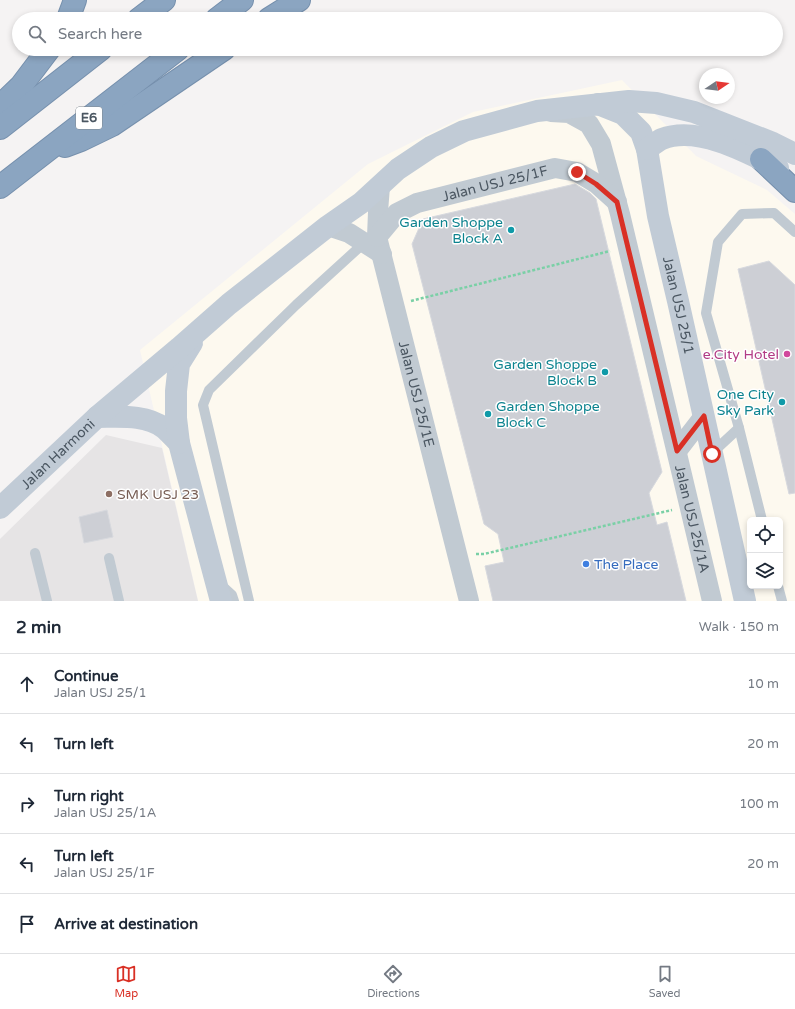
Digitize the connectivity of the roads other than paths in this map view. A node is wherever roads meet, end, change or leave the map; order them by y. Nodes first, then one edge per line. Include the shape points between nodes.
1 (75, 0) edge
2 (164, 0) edge
3 (242, 0) edge
4 (299, 0) edge
5 (71, 12) edge
6 (148, 12) edge
7 (226, 12) edge
8 (280, 12) edge
9 (44, 56) edge
10 (92, 56) edge
11 (169, 56) edge
12 (214, 56) edge
13 (597, 104) junction
14 (0, 106) edge
15 (536, 111) junction
16 (0, 128) edge
17 (647, 149) junction
18 (795, 154) edge
19 (39, 156) junction
20 (761, 159) junction
21 (795, 177) edge
22 (380, 186) junction
23 (0, 187) edge
24 (795, 191) edge
25 (617, 202) junction
26 (328, 226) junction
27 (795, 232) edge
28 (375, 245) junction
29 (202, 328) junction
30 (704, 416) junction
31 (97, 417) junction
32 (739, 428) junction
33 (179, 443) junction
34 (677, 451) junction
35 (712, 454) junction
36 (0, 508) edge
37 (761, 517) edge
38 (35, 553) dead end
39 (109, 558) dead end
40 (779, 589) edge
41 (219, 592) edge
42 (47, 601) edge
43 (118, 601) edge
44 (234, 601) edge
45 (249, 601) edge
46 (468, 601) edge
47 (712, 601) edge
48 (745, 601) edge
49 (782, 601) edge

1 - 5 highway
2 - 6 highway
3 - 7 highway
4 - 8 highway
9 - 14 highway via 21,86
10 - 16 highway
11 - 19 highway, E6
12 - 19 highway via 112,125
13 - 15 street, Jalan Harmoni
13 - 17 street, Jalan USJ 25/1 via 623,114 641,132
13 - 18 street, Jalan Harmoni via 629,101 656,103 694,112 767,140
15 - 22 street, Jalan Harmoni via 464,131 431,147 398,169
15 - 25 street, Jalan USJ 25/1A via 569,113 590,124 601,144
17 - 20 street via 662,139 677,135 698,136 724,143
17 - 30 street, Jalan USJ 25/1 via 658,216
19 - 23 highway, E6
20 - 21 street
20 - 24 highway
22 - 26 street, Jalan Harmoni
22 - 28 street, Jalan USJ 25/1E
25 - 28 street, Jalan USJ 25/1F via 577,172 555,168 417,203 398,213
25 - 34 street, Jalan USJ 25/1A
26 - 28 street
26 - 29 street, Jalan Harmoni
27 - 32 lane via 774,213 742,214 718,242 706,313
28 - 45 lane via 296,305 209,390 203,405
28 - 46 street, Jalan USJ 25/1E via 394,305
29 - 31 street, Jalan Harmoni
29 - 33 street via 179,364 176,418
30 - 34 street
30 - 35 street, Jalan USJ 25/1
31 - 33 street via 150,421 164,428
31 - 36 street, Jalan Harmoni
32 - 35 lane
32 - 37 lane
33 - 41 street
34 - 47 street, Jalan USJ 25/1A
35 - 48 street, Jalan USJ 25/1
38 - 42 lane
39 - 43 lane
40 - 49 lane
41 - 44 lane via 226,588

